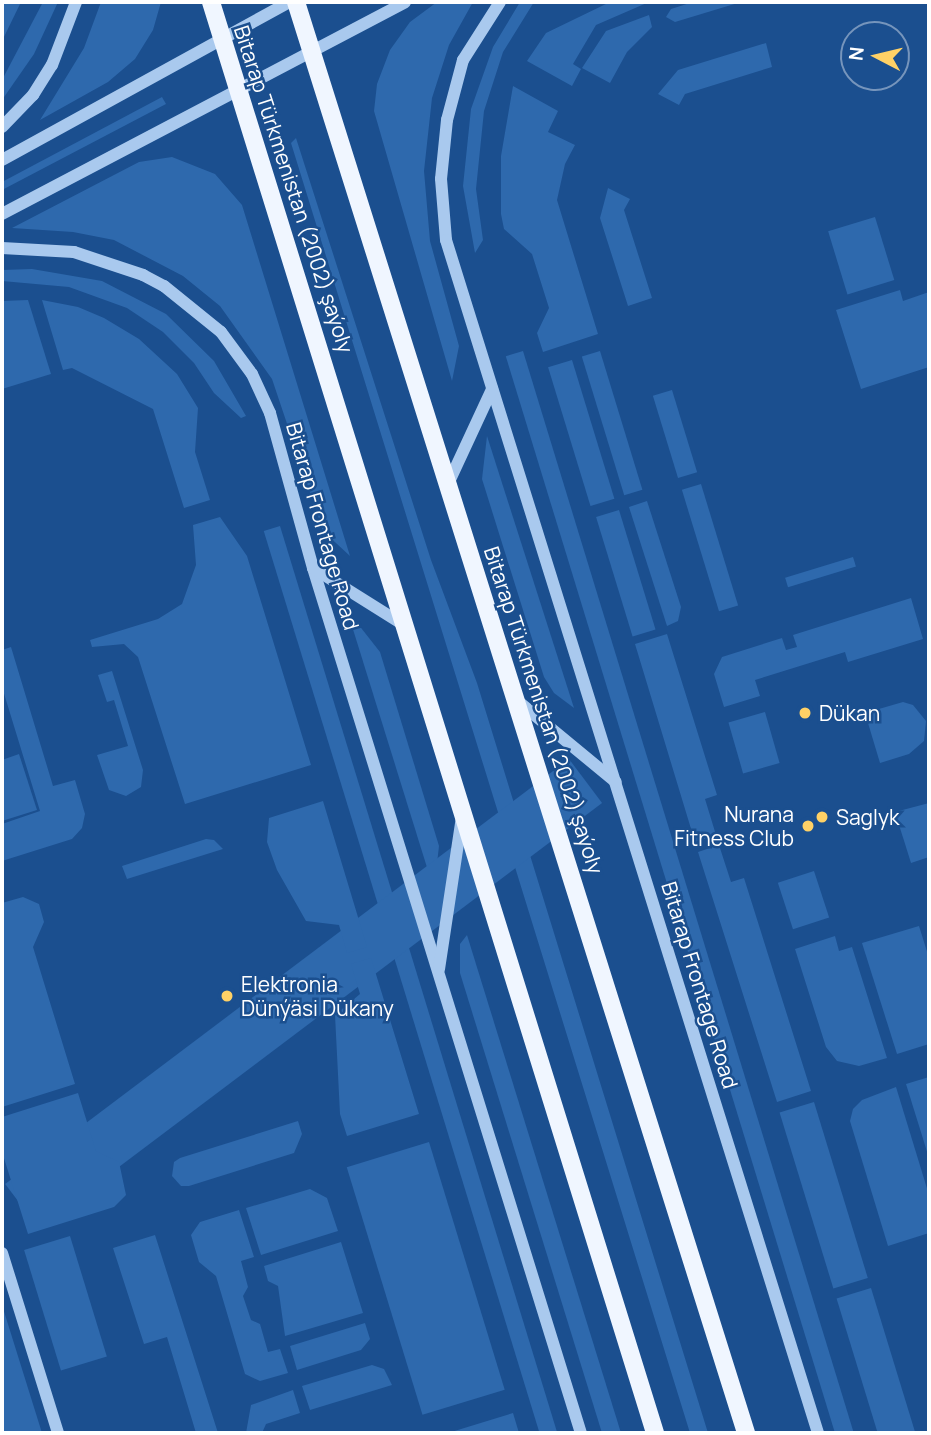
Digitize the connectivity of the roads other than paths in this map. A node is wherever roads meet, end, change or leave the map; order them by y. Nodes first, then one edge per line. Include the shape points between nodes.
1 (76, 2) edge
2 (211, 2) edge
3 (289, 2) edge
4 (296, 2) edge
5 (405, 2) edge
6 (500, 2) edge
7 (222, 38) junction
8 (310, 52) junction
9 (239, 89) junction
10 (2, 127) edge
11 (2, 160) edge
12 (2, 214) edge
13 (2, 248) edge
14 (492, 389) junction
15 (448, 484) junction
16 (313, 568) junction
17 (409, 628) junction
18 (520, 703) junction
19 (616, 782) junction
20 (463, 813) junction
21 (438, 972) junction
22 (2, 1253) edge
23 (58, 1433) edge
24 (581, 1433) edge
25 (655, 1433) edge
26 (746, 1433) edge
27 (818, 1433) edge

1 - 10 street via 52,65 33,95
2 - 7 main road, Bitarap Türkmenistan (2002) şaýoly
3 - 7 street
4 - 8 main road, Bitarap Türkmenistan (2002) şaýoly
5 - 8 street
6 - 14 street, Bitarap Frontage Road via 463,60 447,120 441,169 446,240
7 - 9 main road, Bitarap Türkmenistan (2002) şaýoly
7 - 11 street
8 - 9 street
8 - 15 main road, Bitarap Türkmenistan (2002) şaýoly
9 - 12 street
9 - 17 main road, Bitarap Türkmenistan (2002) şaýoly
13 - 16 street, Bitarap Frontage Road via 74,252 120,265 164,286 221,332 252,374 270,413
14 - 15 street
14 - 19 street, Bitarap Frontage Road
15 - 18 main road, Bitarap Türkmenistan (2002) şaýoly
16 - 17 street
16 - 21 street, Bitarap Frontage Road
17 - 20 main road, Bitarap Türkmenistan (2002) şaýoly
18 - 19 street
18 - 26 main road, Bitarap Türkmenistan (2002) şaýoly
19 - 27 street, Bitarap Frontage Road
20 - 21 street, Bitarap Frontage Road
20 - 25 main road, Bitarap Türkmenistan (2002) şaýoly
21 - 24 street, Bitarap Frontage Road
22 - 23 street

